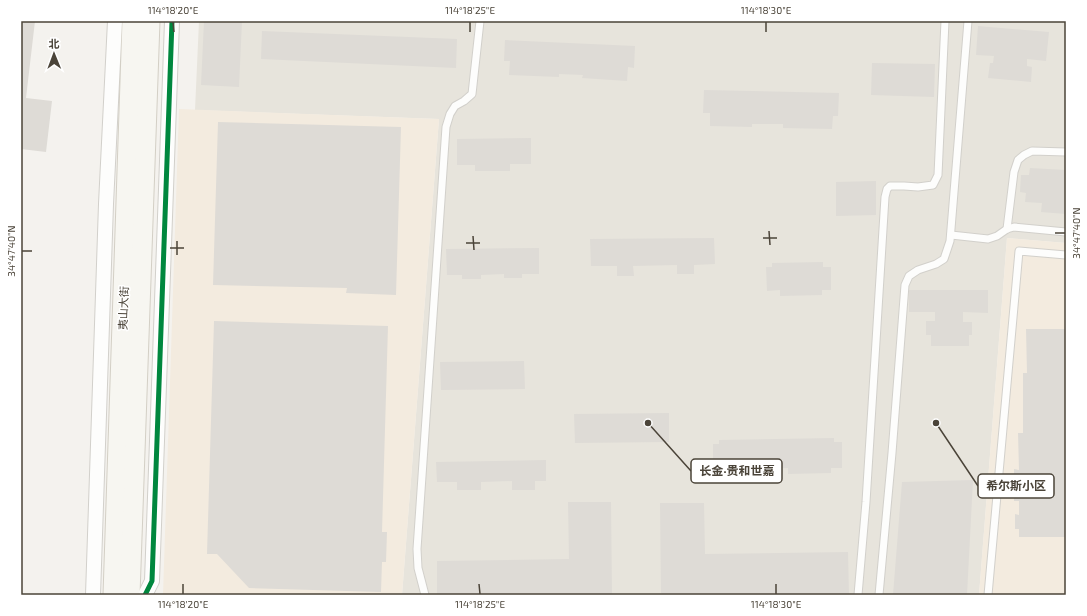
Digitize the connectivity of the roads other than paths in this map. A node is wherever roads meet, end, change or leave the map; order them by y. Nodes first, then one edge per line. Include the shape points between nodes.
1 (115, 21) edge
2 (132, 21) edge
3 (150, 21) edge
4 (172, 21) edge
5 (480, 21) edge
6 (945, 21) edge
7 (968, 21) edge
8 (1066, 152) edge
9 (1006, 229) junction
10 (1066, 232) edge
11 (950, 236) junction
12 (1066, 255) edge
13 (93, 595) edge
14 (112, 595) edge
15 (130, 595) edge
16 (145, 595) edge
17 (424, 595) edge
18 (858, 595) edge
19 (878, 595) edge
20 (988, 595) edge

1 - 13 street
2 - 14 main road, 夷山大街
3 - 15 main road, 夷山大街
4 - 16 street via 152,581
5 - 17 lane via 472,94 454,106 446,127 417,549
6 - 18 lane via 938,175 933,185 890,186 885,197
7 - 11 lane
8 - 9 lane via 1032,151 1018,160
9 - 10 lane via 1014,227
9 - 11 lane via 998,236 988,239
11 - 19 lane via 944,259 909,276 905,285
12 - 20 lane via 1020,251

